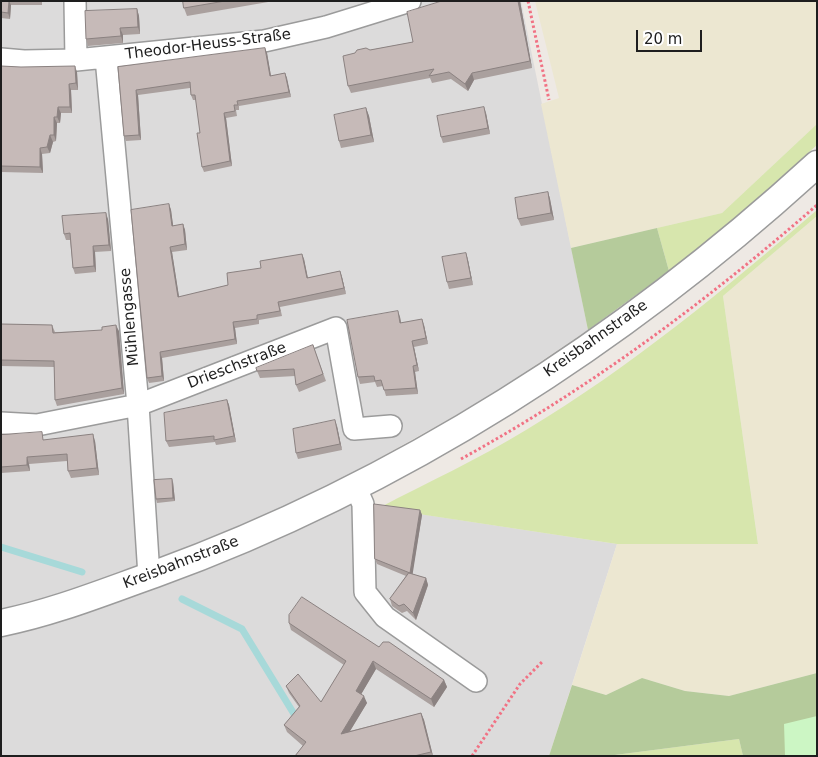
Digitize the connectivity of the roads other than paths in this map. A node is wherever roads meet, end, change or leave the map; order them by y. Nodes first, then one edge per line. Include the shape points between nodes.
1 (74, 1) edge
2 (410, 1) edge
3 (106, 58) junction
4 (1, 59) edge
5 (76, 60) junction
6 (817, 164) edge
7 (138, 405) junction
8 (1, 423) edge
9 (391, 426) dead end
10 (355, 486) junction
11 (149, 576) junction
12 (1, 623) edge
13 (476, 681) dead end

1 - 5 street
2 - 3 street, Theodor-Heuss-Straße via 326,28 264,41
3 - 5 street, Theodor-Heuss-Straße
3 - 7 street, Mühlengasse
4 - 5 street, Theodor-Heuss-Straße via 24,62
6 - 10 street, Kreisbahnstraße via 679,280 597,341 435,444
7 - 8 street, Drieschstraße via 38,426
7 - 9 street, Drieschstraße via 336,328 354,429
7 - 11 street, Mühlengasse
10 - 11 street, Kreisbahnstraße via 241,540
10 - 13 street via 363,504 365,592 385,617
11 - 12 street, Kreisbahnstraße via 77,604

